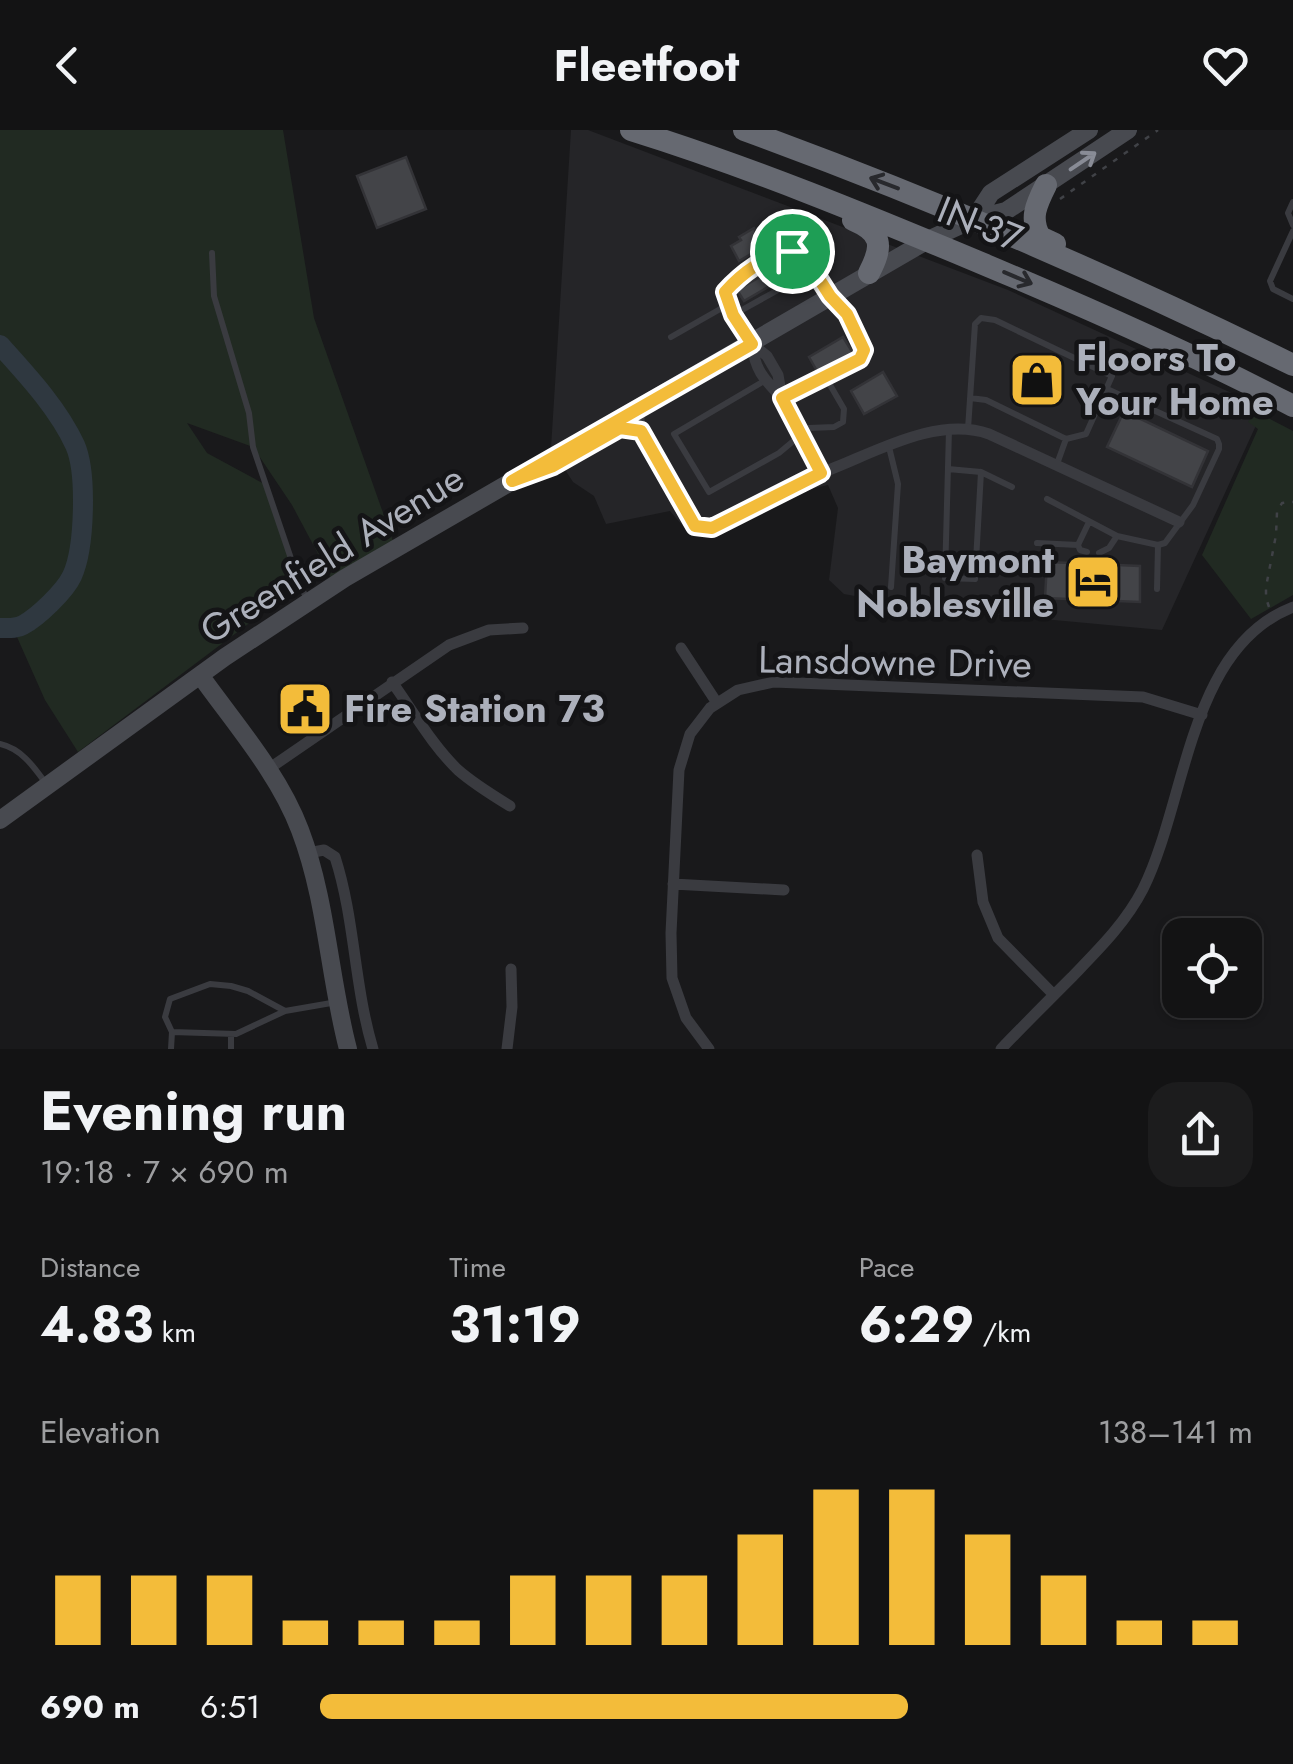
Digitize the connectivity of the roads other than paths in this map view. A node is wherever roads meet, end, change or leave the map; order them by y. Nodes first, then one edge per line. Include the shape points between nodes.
1 (631, 130) edge
2 (744, 130) edge
3 (1089, 130) edge
4 (1128, 130) edge
5 (658, 138) junction
6 (1054, 191) junction
7 (1293, 202) edge
8 (974, 219) junction
9 (1293, 228) edge
10 (928, 240) junction
11 (212, 252) dead end
12 (814, 270) junction
13 (868, 273) junction
14 (830, 296) junction
15 (1293, 300) edge
16 (729, 304) junction
17 (733, 315) junction
18 (672, 337) dead end
19 (752, 344) junction
20 (1287, 362) edge
21 (826, 378) junction
22 (766, 380) junction
23 (1107, 389) junction
24 (782, 398) junction
25 (970, 398) junction
26 (1293, 406) edge
27 (642, 407) junction
28 (950, 428) junction
29 (968, 429) junction
30 (641, 431) junction
31 (801, 434) junction
32 (1066, 438) junction
33 (889, 447) junction
34 (1056, 465) junction
35 (948, 469) junction
36 (981, 472) junction
37 (821, 473) junction
38 (512, 481) junction
39 (1012, 487) dead end
40 (1047, 499) dead end
41 (1089, 522) junction
42 (1179, 522) junction
43 (1117, 536) junction
44 (1037, 543) dead end
45 (1078, 544) junction
46 (1158, 545) junction
47 (1087, 552) dead end
48 (1099, 553) dead end
49 (891, 586) dead end
50 (1157, 590) dead end
51 (308, 602) junction
52 (1293, 608) edge
53 (523, 628) dead end
54 (681, 648) dead end
55 (200, 675) junction
56 (392, 682) junction
57 (717, 703) junction
58 (1202, 715) junction
59 (0, 744) edge
60 (267, 770) junction
61 (48, 786) junction
62 (510, 806) dead end
63 (0, 820) edge
64 (308, 852) junction
65 (977, 855) dead end
66 (674, 884) junction
67 (784, 890) dead end
68 (511, 969) dead end
69 (1054, 995) junction
70 (338, 1002) junction
71 (286, 1011) junction
72 (172, 1032) junction
73 (231, 1034) junction
74 (171, 1049) edge
75 (231, 1049) edge
76 (348, 1049) edge
77 (373, 1049) edge
78 (507, 1049) edge
79 (709, 1049) edge
80 (1001, 1049) edge

1 - 5 highway, IN-37
8 -> 2 highway, IN-37
3 - 8 main road, Greenfield Avenue via 992,194
6 -> 4 main road, Greenfield Avenue
5 - 10 highway, IN-37
5 - 13 highway via 667,151 866,226 878,242
6 - 8 main road, Greenfield Avenue
6 - 20 highway via 1034,216 1040,237 1254,336
7 - 9 lane
8 - 10 main road, Greenfield Avenue
8 - 20 highway, IN-37
9 - 15 lane via 1270,280
10 - 13 main road, Greenfield Avenue
10 -> 26 highway, IN-37
11 - 51 lane via 214,296 253,447
12 - 14 lane
12 - 16 lane via 802,252 783,252 739,276 725,292
12 - 17 lane
13 - 14 main road, Greenfield Avenue
14 - 19 main road, Greenfield Avenue
14 - 21 lane via 864,350
16 - 17 lane
16 - 18 lane
17 - 19 lane
19 - 22 street via 754,363
19 - 24 street via 778,375
19 - 27 main road, Greenfield Avenue
21 - 24 lane
21 - 31 lane via 844,422
22 - 24 street
22 - 31 lane via 674,434 710,492 779,454
23 - 25 lane via 1112,376 982,318 975,324
23 - 32 lane via 1086,434
23 - 42 lane via 1220,444
24 - 31 street
25 - 29 lane
25 - 32 lane
27 - 30 lane
27 - 38 main road, Greenfield Avenue
28 - 29 street
28 - 33 street
28 - 35 lane
29 - 34 street
30 - 37 lane via 695,526 712,528
30 - 38 main road via 620,428
31 - 37 street
32 - 34 lane
33 - 37 street
33 - 49 lane via 898,484
34 - 42 street
35 - 36 lane
35 - 36 lane via 944,578 975,580
36 - 39 lane
38 - 51 main road, Greenfield Avenue
40 - 41 lane
41 - 43 lane
41 - 45 lane
42 - 46 lane
43 - 46 lane
43 - 48 lane
44 - 45 lane
45 - 47 lane
46 - 50 lane
51 - 55 main road, Greenfield Avenue
52 - 58 street via 1274,615 1226,662
53 - 56 street via 464,638
54 - 57 street
55 - 60 main road
55 - 61 main road, Greenfield Avenue
56 - 60 street
56 - 62 street via 456,767
57 - 58 street, Lansdowne Drive via 774,682 1143,698
57 - 66 street, Lansdowne Drive via 696,725 682,756
58 - 69 street via 1143,889 1114,932
59 - 61 lane via 31,762
60 - 64 main road
61 - 63 main road, Greenfield Avenue
64 - 70 main road
64 - 77 street via 335,856
65 - 69 street via 998,938
66 - 67 street
66 - 79 street, Lansdowne Drive via 672,978 686,1018
68 - 78 street
69 - 80 street
70 - 71 lane
70 - 76 main road
71 - 72 lane via 248,990 210,984 170,999 165,1017
71 - 73 lane
72 - 73 lane
72 - 74 lane
73 - 75 lane

